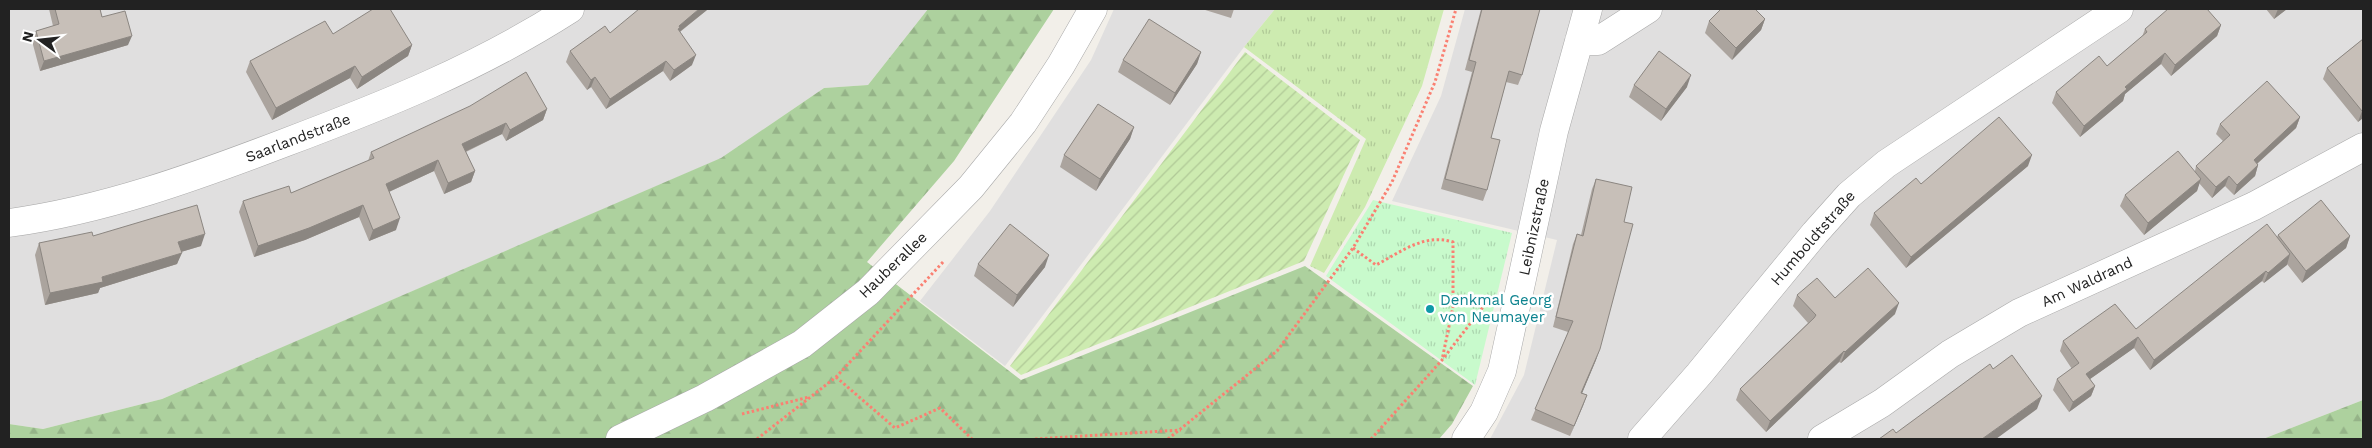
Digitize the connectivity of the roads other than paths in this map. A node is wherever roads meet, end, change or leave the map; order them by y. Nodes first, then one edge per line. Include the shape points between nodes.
1 (570, 9) edge
2 (1093, 9) edge
3 (1588, 9) edge
4 (1648, 9) edge
5 (2119, 9) edge
6 (1579, 41) junction
7 (2363, 148) edge
8 (9, 223) edge
9 (620, 439) edge
10 (1466, 439) edge
11 (1642, 439) edge
12 (1822, 439) edge

1 - 8 street, Saarlandstraße via 482,61 359,115 206,173 82,209
2 - 9 street, Hauberallee via 1023,123 971,187 868,292 802,344 706,398
3 - 6 street, Leibnizstraße
4 - 6 street via 1598,41
5 - 11 street, Humboldtstraße via 1886,164 1850,195 1814,233 1700,374
6 - 10 street, Leibnizstraße via 1554,131 1502,371 1484,412
7 - 12 street, Am Waldrand via 2246,210 2019,314 1950,354 1882,403

